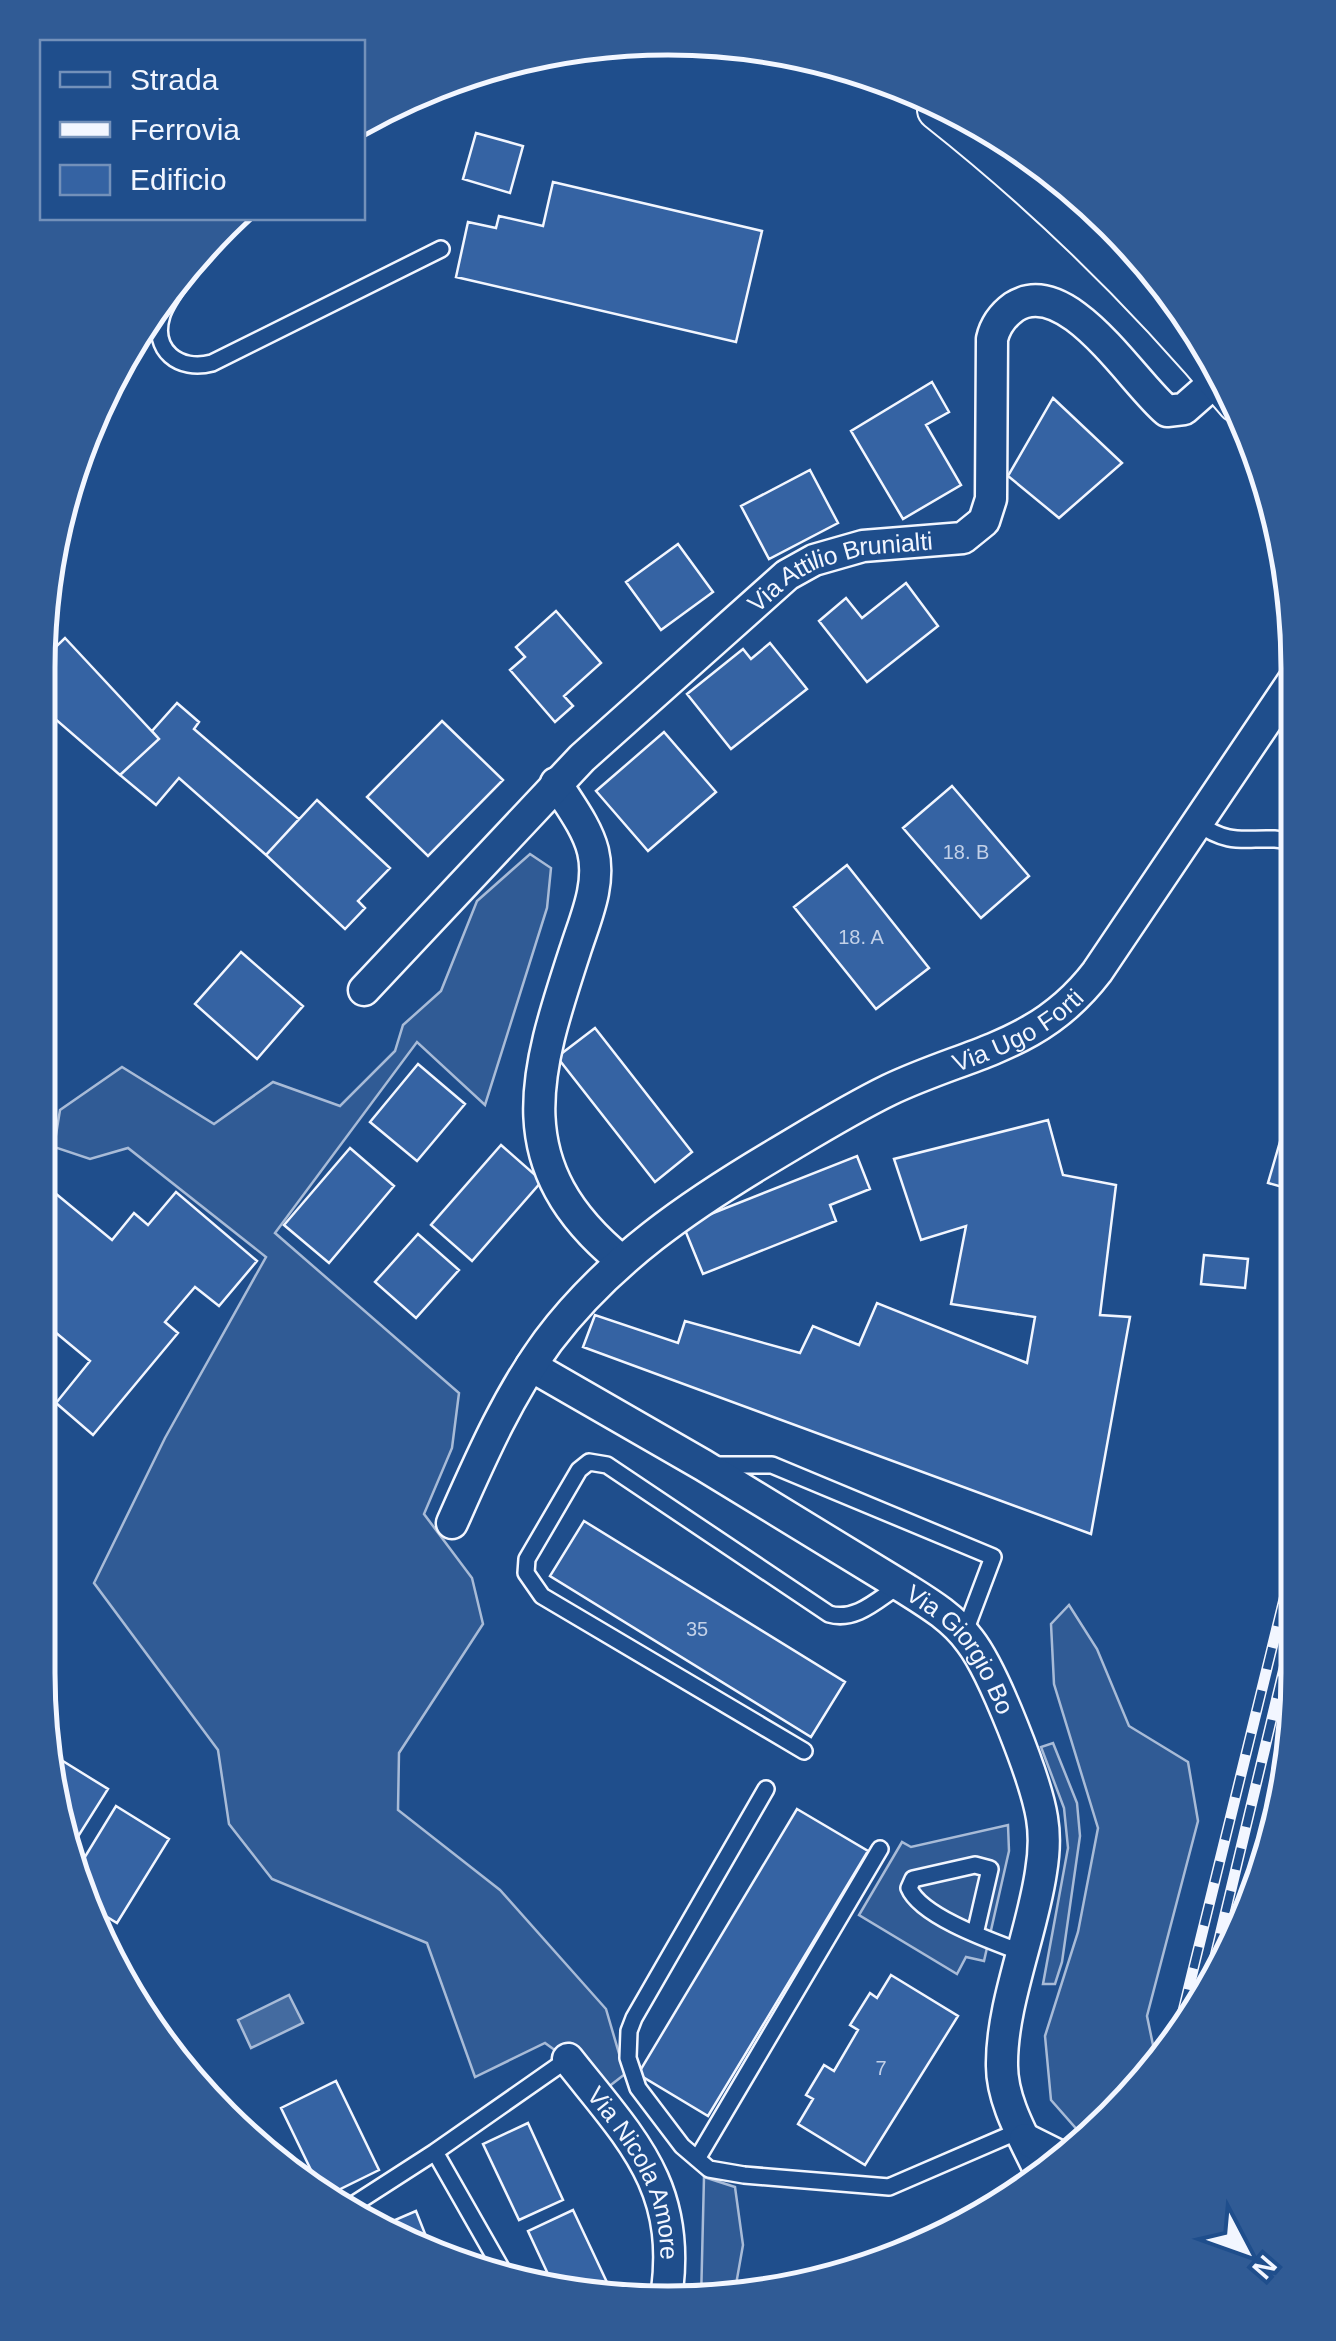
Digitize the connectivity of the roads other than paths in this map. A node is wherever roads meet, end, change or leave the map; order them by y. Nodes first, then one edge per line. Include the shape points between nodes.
1 (959, 129) edge
2 (440, 249) dead end
3 (161, 323) edge
4 (1197, 359) edge
5 (1217, 395) edge
6 (1281, 700) edge
7 (556, 784) junction
8 (1198, 823) junction
9 (1281, 839) edge
10 (364, 990) dead end
11 (622, 1260) junction
12 (531, 1366) junction
13 (704, 1465) junction
14 (452, 1522) dead end
15 (900, 1585) junction
16 (964, 1634) junction
17 (804, 1751) dead end
18 (766, 1790) dead end
19 (880, 1849) dead end
20 (975, 1934) junction
21 (1023, 1953) junction
22 (568, 2059) joint
23 (1023, 2135) junction
24 (1051, 2151) edge
25 (435, 2152) junction
26 (698, 2159) junction
27 (1036, 2163) edge
28 (358, 2202) edge
29 (498, 2262) edge
30 (667, 2286) edge

1 - 4 street via 1081,235
2 - 3 lane via 212,363 175,361 160,342
5 - 7 street, Via Attilio Brunialti via 1166,411 1059,305 1035,299 1017,305 992,339 992,499 979,528 957,540 863,546 800,567
6 - 8 street, Via Ugo Forti
7 - 10 street, Via Attilio Brunialti
7 - 11 street via 588,838 595,870 544,1056 538,1128 564,1196
8 - 9 lane via 1228,840
8 - 11 street, Via Ugo Forti via 1098,972 1063,1011 1015,1040 860,1105 724,1185
11 - 12 street, Via Ugo Forti
12 - 13 street, Via Giorgio Bo
12 - 14 street, Via Ugo Forti
13 - 15 street, Via Giorgio Bo
13 - 16 lane via 772,1465 992,1557
15 - 16 street, Via Giorgio Bo
15 - 17 lane via 858,1613 829,1614 607,1465 589,1462 526,1559 526,1573 542,1596
16 - 21 street, Via Giorgio Bo via 985,1665 1040,1807 1041,1872
18 - 26 lane via 630,2031 628,2058 638,2088
19 - 26 lane
20 - 20 lane via 918,1903 909,1888 913,1879 975,1864 990,1869
20 - 21 lane
21 - 23 street, Via Giorgio Bo via 1002,2066
22 - 25 lane
22 - 30 street, Via Nicola Amore via 633,2142 660,2193 670,2241
23 - 24 street
23 - 26 lane via 889,2188 744,2175
23 - 27 street, Via Giorgio Bo
25 - 28 lane
25 - 29 lane

